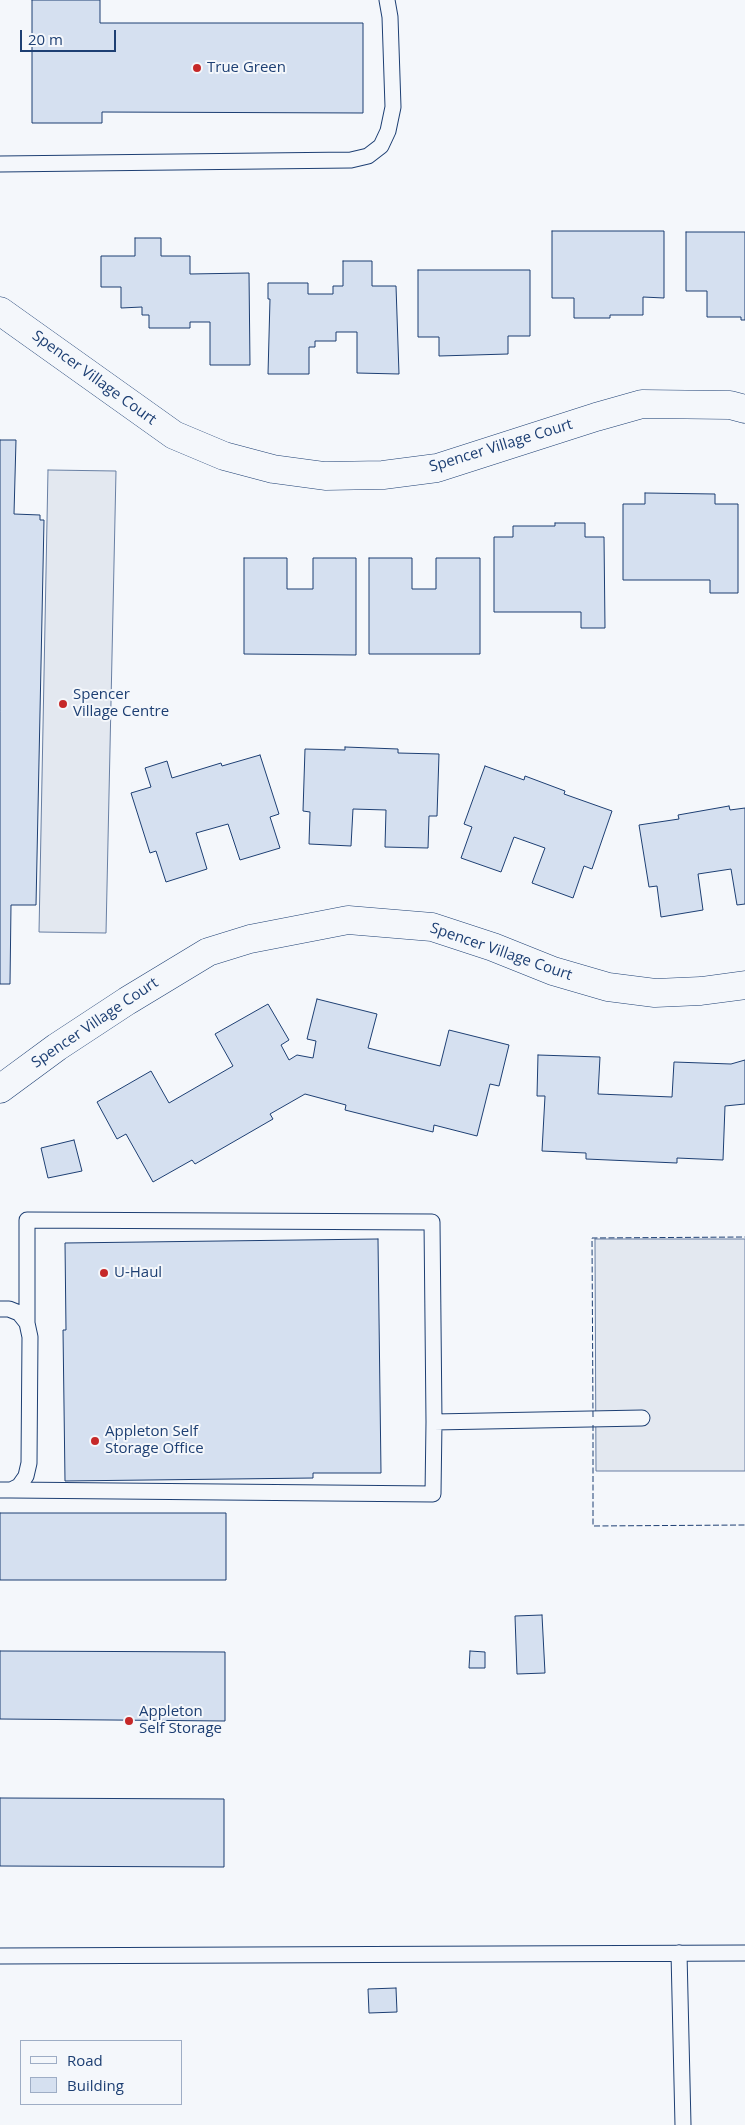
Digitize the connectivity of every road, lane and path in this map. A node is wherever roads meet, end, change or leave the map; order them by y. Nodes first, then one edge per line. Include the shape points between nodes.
1 (387, 0) edge
2 (0, 164) edge
3 (0, 311) edge
4 (745, 409) edge
5 (745, 985) edge
6 (0, 1089) edge
7 (0, 1310) edge
8 (27, 1323) junction
9 (642, 1418) dead end
10 (434, 1422) junction
11 (5, 1490) edge
12 (745, 1952) edge
13 (680, 1953) junction
14 (0, 1956) edge
15 (683, 2125) edge

1 - 2 lane via 393,107 381,146 368,156 351,160
3 - 4 street, Spencer Village Court via 174,435 224,456 273,470 326,476 428,470 642,404
5 - 6 street, Spencer Village Court via 655,993 608,987 553,971 432,927 348,920 250,939 208,952 64,1041
7 - 8 lane via 19,1313
8 - 10 lane via 27,1220 432,1222
8 - 11 lane via 30,1337 29,1463 19,1486
9 - 10 lane
10 - 11 lane via 433,1494
12 - 13 lane
13 - 14 lane
13 - 15 lane

